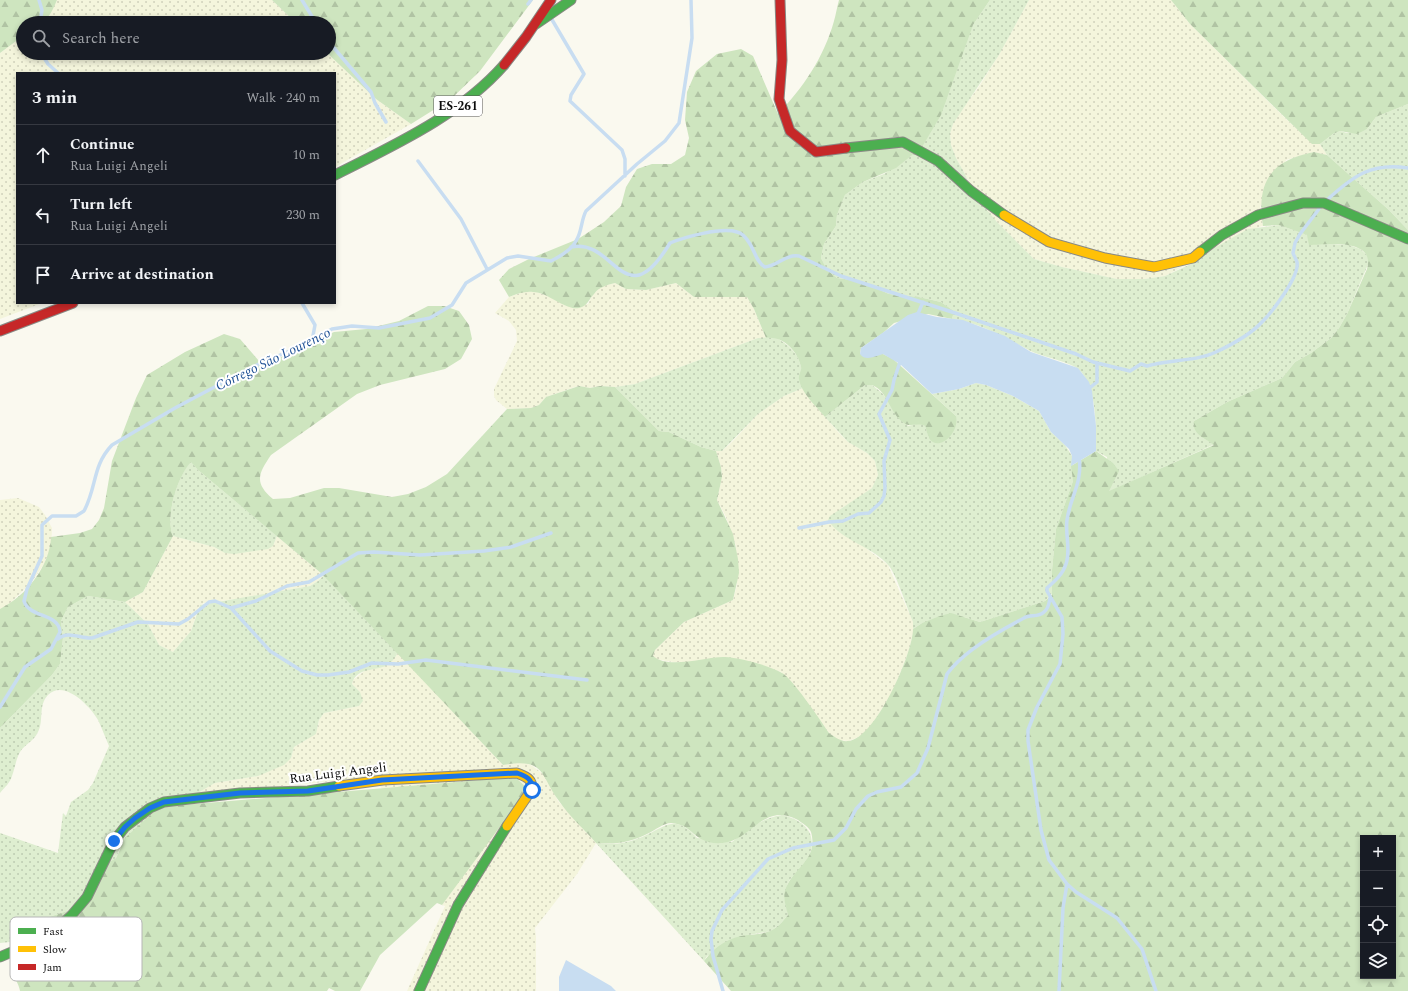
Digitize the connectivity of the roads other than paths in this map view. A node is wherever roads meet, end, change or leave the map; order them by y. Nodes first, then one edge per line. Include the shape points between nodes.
1 (551, 0) edge
2 (571, 0) edge
3 (780, 0) edge
4 (534, 25) junction
5 (336, 174) edge
6 (1408, 239) edge
7 (70, 304) edge
8 (0, 331) edge
9 (70, 917) edge
10 (10, 953) edge
11 (0, 957) edge
12 (419, 991) edge

1 - 4 street, ES-261
2 - 4 street
3 - 6 street via 782,60 779,98 790,131 816,152 903,142 938,161 971,191 1008,218 1049,242 1105,258 1154,267 1193,258 1222,235 1258,215 1303,203 1324,203
4 - 5 street, ES-261 via 500,70 452,111 425,129
7 - 8 street
9 - 12 street, Rua Luigi Angeli via 87,897 114,841 125,827 150,808 164,802 240,793 308,791 382,780 517,773 523,775 532,783 532,790 458,905
10 - 11 street, Rua Luigi Angeli

